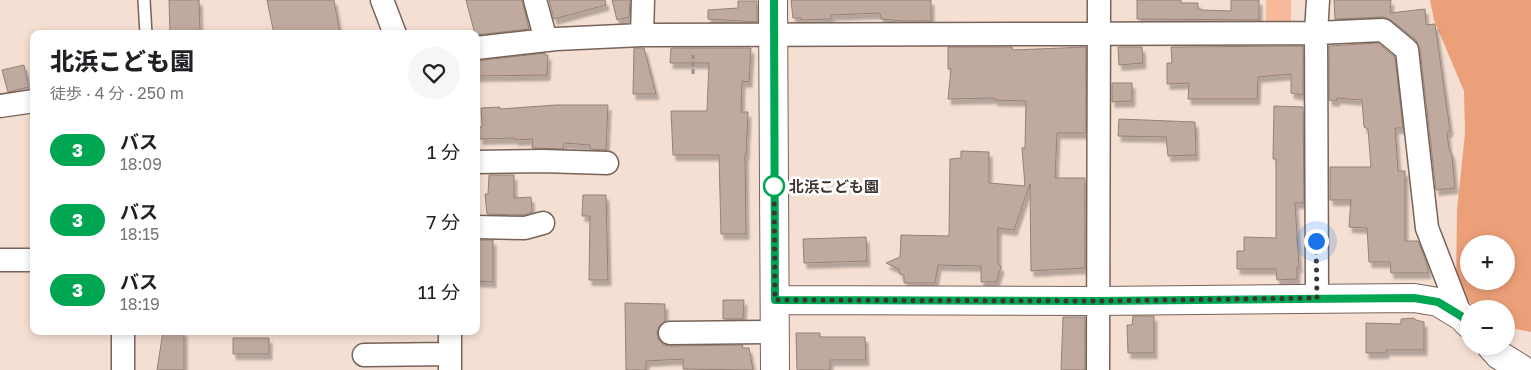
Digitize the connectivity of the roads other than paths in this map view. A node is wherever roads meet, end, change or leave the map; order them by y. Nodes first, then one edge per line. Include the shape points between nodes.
1 (144, 0) edge
2 (382, 0) edge
3 (535, 0) edge
4 (643, 0) edge
5 (774, 0) edge
6 (1099, 0) edge
7 (1318, 0) edge
8 (146, 30) edge
9 (393, 30) edge
10 (1099, 33) junction
11 (1316, 33) junction
12 (642, 35) junction
13 (774, 35) junction
14 (546, 40) junction
15 (480, 48) edge
16 (30, 102) edge
17 (0, 106) edge
18 (480, 162) edge
19 (607, 163) dead end
20 (543, 222) dead end
21 (480, 227) edge
22 (0, 260) edge
23 (30, 260) edge
24 (1317, 298) junction
25 (775, 300) junction
26 (1098, 301) junction
27 (1460, 308) edge
28 (1460, 317) edge
29 (775, 332) junction
30 (670, 333) dead end
31 (123, 335) edge
32 (450, 335) edge
33 (364, 355) dead end
34 (1499, 355) edge
35 (450, 362) edge
36 (123, 370) edge
37 (775, 370) edge
38 (1098, 370) edge
39 (1523, 370) edge

1 - 8 lane
2 - 9 street
3 - 14 street
4 - 12 street
5 - 13 street
6 - 10 street
7 - 11 street
10 - 11 street
10 - 13 street
10 - 26 street
11 - 24 street
11 - 27 street via 1383,30 1407,50 1427,228
12 - 13 street
12 - 14 street
13 - 25 street
14 - 15 street
16 - 17 street
18 - 19 street
20 - 21 street via 525,228
22 - 23 street
24 - 26 street
24 - 28 street via 1414,298 1438,302
25 - 26 street
25 - 29 street
26 - 38 street
29 - 30 street
29 - 37 street
31 - 36 street
32 - 35 street
33 - 35 street
34 - 39 street

